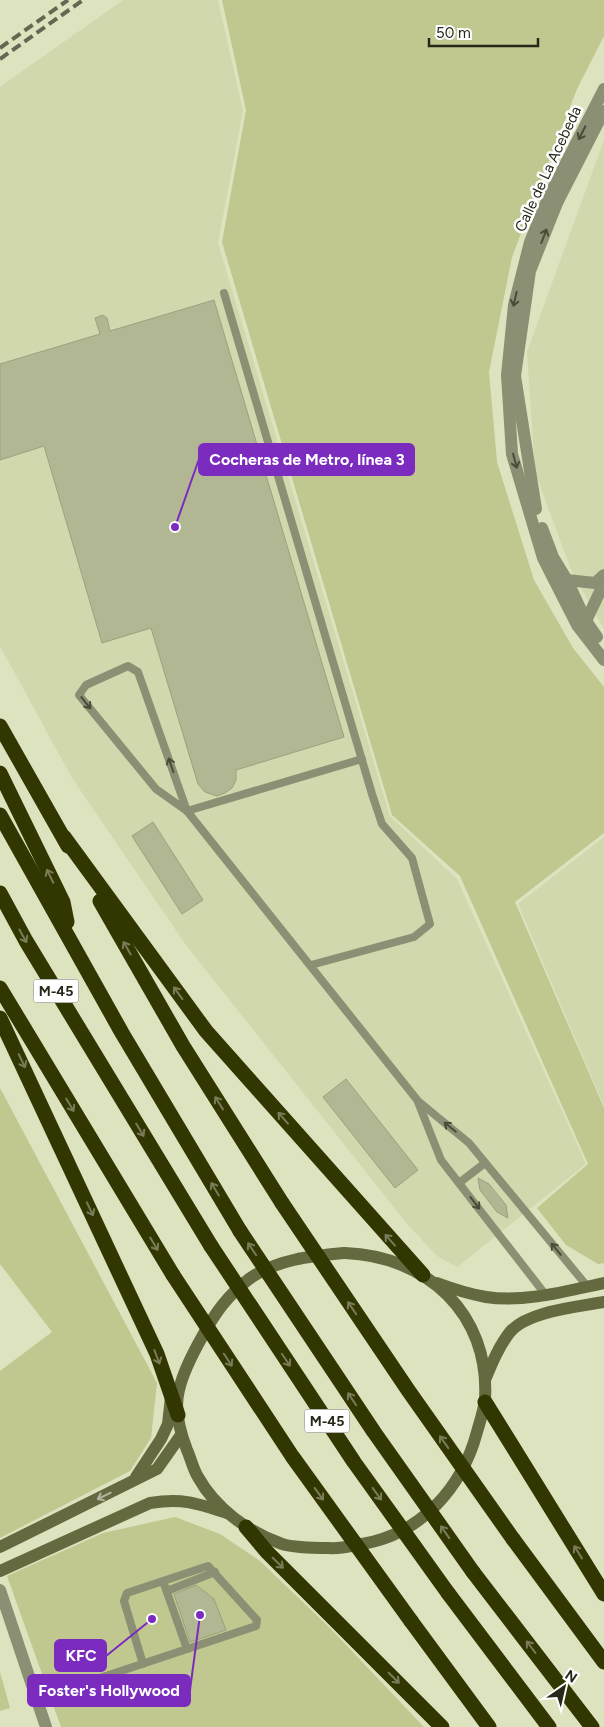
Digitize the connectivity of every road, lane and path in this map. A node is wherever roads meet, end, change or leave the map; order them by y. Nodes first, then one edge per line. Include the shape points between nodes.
1 (604, 89) edge
2 (604, 111) edge
3 (224, 293) dead end
4 (604, 575) edge
5 (567, 580) junction
6 (604, 583) edge
7 (586, 621) junction
8 (604, 647) edge
9 (604, 660) edge
10 (0, 726) edge
11 (362, 759) junction
12 (0, 773) edge
13 (187, 811) junction
14 (0, 814) edge
15 (64, 837) junction
16 (0, 893) edge
17 (71, 938) junction
18 (311, 965) junction
19 (0, 988) edge
20 (0, 1018) edge
21 (418, 1101) junction
22 (486, 1163) junction
23 (460, 1183) junction
24 (428, 1278) junction
25 (604, 1283) edge
26 (587, 1286) junction
27 (546, 1294) junction
28 (604, 1302) edge
29 (485, 1380) junction
30 (171, 1394) junction
31 (485, 1402) junction
32 (178, 1416) junction
33 (181, 1435) junction
34 (132, 1482) junction
35 (227, 1513) junction
36 (246, 1527) junction
37 (0, 1547) edge
38 (0, 1571) edge
39 (215, 1572) junction
40 (163, 1580) junction
41 (0, 1590) edge
42 (167, 1591) junction
43 (604, 1594) edge
44 (188, 1649) junction
45 (604, 1662) edge
46 (143, 1664) junction
47 (455, 1682) junction
48 (37, 1699) junction
49 (46, 1727) edge
50 (442, 1727) edge
51 (489, 1727) edge
52 (500, 1727) edge
53 (549, 1727) edge
54 (592, 1727) edge

1 -> 9 street, Calle de La Acebeda via 548,198 530,242 514,305 507,375 512,454 543,558 577,625
5 -> 2 street, Calle de La Acebeda via 553,557 536,513 515,376 530,271 557,203
3 - 11 lane
4 - 5 street via 595,583
5 - 7 street, Calle de La Acebeda
6 - 7 street
7 - 8 street, Calle de La Acebeda
10 - 15 highway
11 - 13 lane
11 - 18 lane via 382,824 412,858 430,924 414,937
17 -> 12 highway via 63,902
13 -> 13 lane via 138,672 128,666 86,685 79,695 156,790
13 - 18 lane
14 - 17 highway, M-45
24 -> 15 highway via 206,1031
45 -> 15 highway, bridge via 408,1390 282,1204 183,1046
16 -> 53 highway, M-45, bridge via 211,1246 354,1462
54 -> 17 highway, M-45, bridge via 473,1572 374,1432 240,1231 122,1033
18 - 21 lane
19 -> 47 highway, bridge via 173,1275 292,1456
20 -> 30 highway via 157,1354
22 -> 21 lane via 469,1143
21 - 23 lane via 441,1160
22 - 23 lane
26 -> 22 lane
23 -> 27 lane
24 - 27 main road via 487,1297
24 - 29 main road via 456,1304 471,1326 480,1349
24 - 32 main road via 382,1257 345,1253 292,1259 250,1278 218,1308 193,1353 178,1391
25 - 26 main road
26 - 27 main road
28 - 29 main road via 541,1315 518,1325 502,1343
29 - 31 main road
30 - 32 highway
30 - 34 main road via 165,1432
31 - 36 main road via 471,1456 449,1493 417,1523 382,1540 332,1549 283,1545
43 -> 31 highway
32 - 33 main road
33 - 34 main road via 157,1469
33 - 35 main road via 198,1477
34 -> 37 main road
35 - 36 main road
35 - 38 main road via 174,1499 150,1502
36 -> 50 highway via 266,1552
39 - 40 lane via 205,1565
39 - 42 lane
39 - 44 lane via 258,1623
40 - 42 lane
40 - 46 lane via 124,1596
41 - 48 street
42 - 44 lane
44 - 46 lane
46 - 48 lane
47 - 51 highway
47 - 52 highway
48 - 49 street

